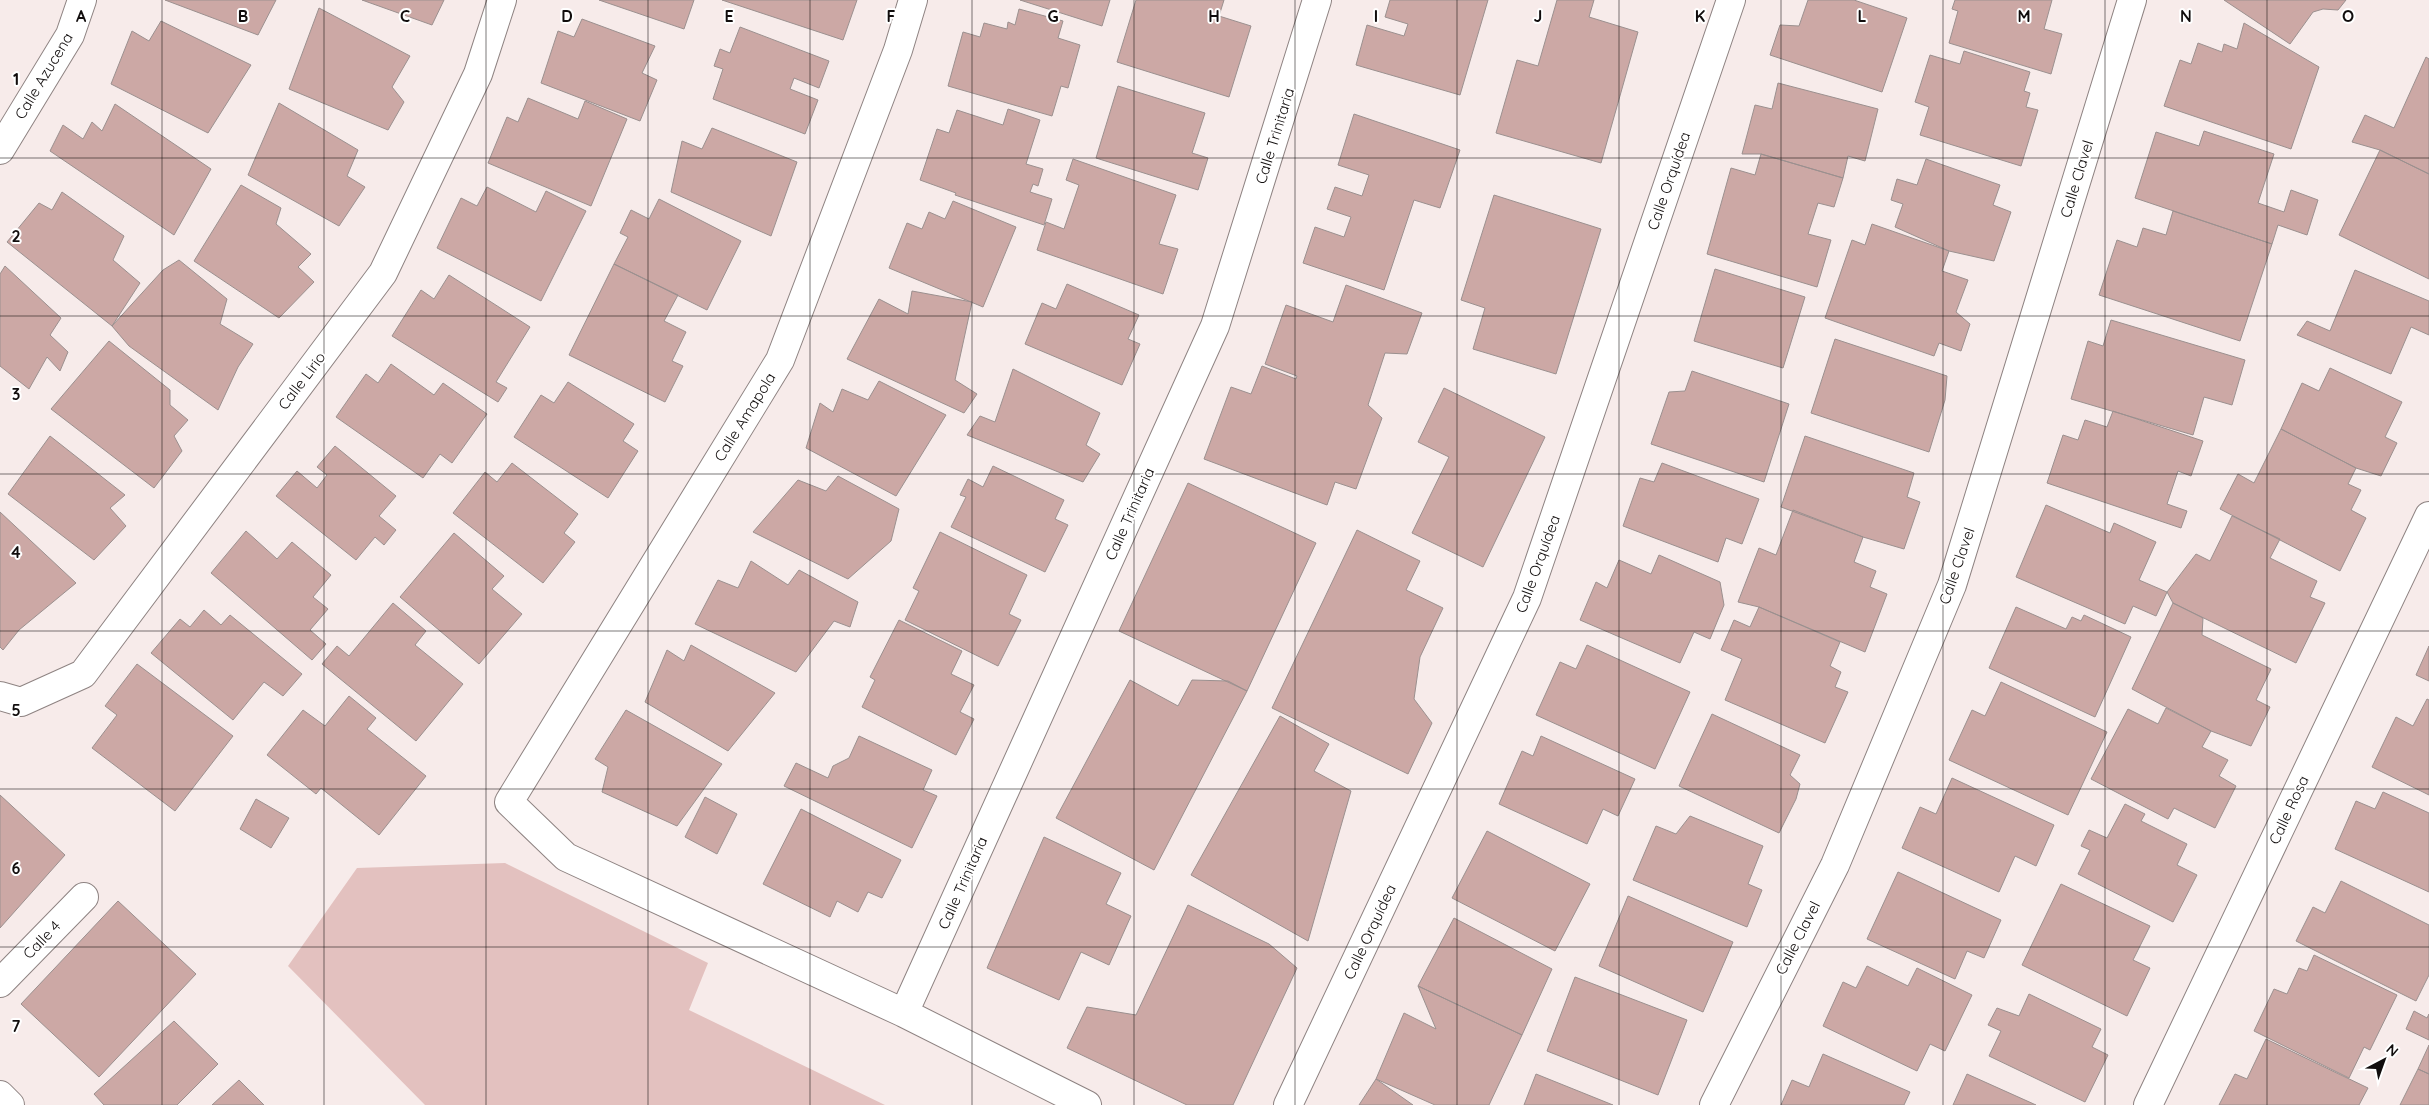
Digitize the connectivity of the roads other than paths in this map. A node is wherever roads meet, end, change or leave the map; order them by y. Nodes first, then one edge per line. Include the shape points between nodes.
1 (82, 0) edge
2 (502, 0) edge
3 (913, 0) edge
4 (1317, 0) edge
5 (1731, 0) edge
6 (2132, 0) edge
7 (0, 150) edge
8 (2429, 516) edge
9 (10, 699) edge
10 (84, 897) dead end
11 (0, 983) edge
12 (904, 1013) junction
13 (0, 1095) edge
14 (10, 1105) edge
15 (1087, 1105) edge
16 (1288, 1105) edge
17 (1714, 1105) edge
18 (2148, 1105) edge

1 - 7 street, Calle Azucena via 70,35
2 - 9 street, Calle Lirio via 478,74 383,273 83,674
3 - 12 street, Calle Amapola via 898,50 780,360 509,802 566,857
4 - 12 street, Calle Trinitaria via 1215,326
5 - 16 street, Calle Orquídea via 1528,598
6 - 17 street, Calle Clavel via 1952,585 1835,865
8 - 18 street, Calle Rosa
10 - 11 street, Calle 4
12 - 15 street
13 - 14 street

